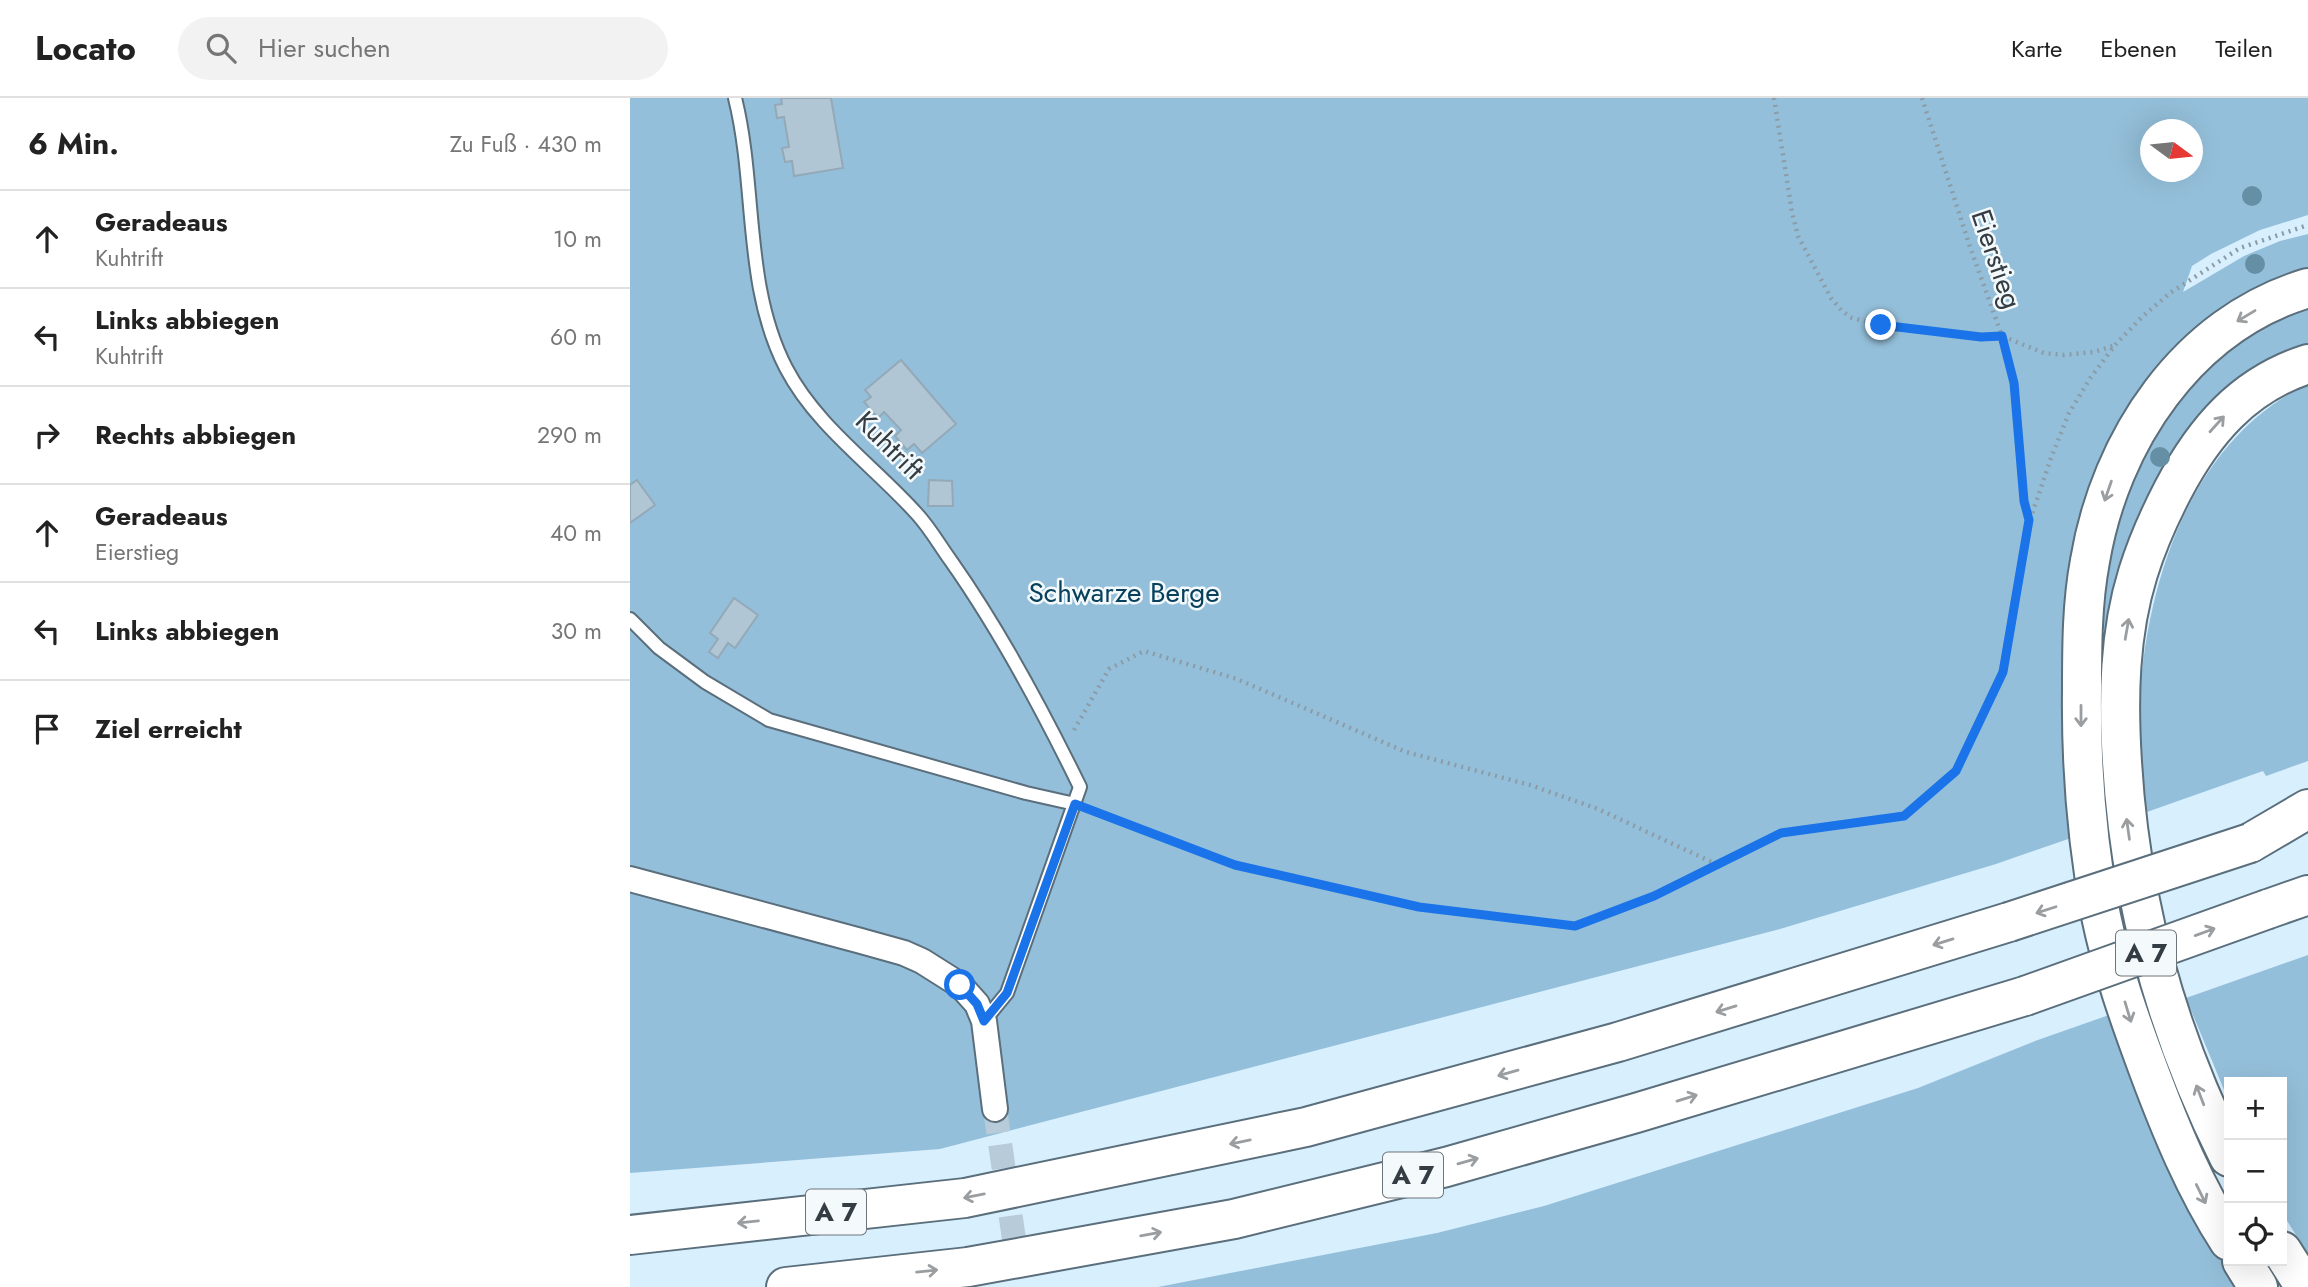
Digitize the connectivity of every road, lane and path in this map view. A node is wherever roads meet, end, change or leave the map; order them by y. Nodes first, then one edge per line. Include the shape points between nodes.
1 (735, 98) edge
2 (1774, 98) edge
3 (1922, 98) edge
4 (2308, 225) edge
5 (2308, 288) edge
6 (2002, 336) junction
7 (2115, 345) junction
8 (2308, 364) edge
9 (2029, 520) junction
10 (630, 620) edge
11 (1072, 770) junction
12 (1075, 804) junction
13 (2308, 809) edge
14 (2308, 821) edge
15 (2250, 843) junction
16 (1717, 864) junction
17 (630, 879) edge
18 (2308, 895) edge
19 (984, 1021) junction
20 (995, 1109) tunnel mouth
21 (2224, 1147) edge
22 (2224, 1233) edge
23 (630, 1235) edge
24 (2287, 1259) edge
25 (2245, 1266) edge
26 (786, 1287) edge
27 (2258, 1287) edge
28 (2305, 1287) edge

1 - 11 lane, Kuhtrift via 761,290 786,368 833,430 926,525 970,587
2 - 6 path via 1798,236 1842,311 1881,325
3 - 6 path, Eierstieg
4 - 7 path via 2240,248 2204,270 2142,317
5 -> 22 highway via 2275,300 2218,334 2151,406 2119,462 2105,500 2084,603 2081,747 2088,842 2102,918 2133,1030 2177,1144
6 - 7 path via 2044,353 2064,355
6 - 9 path, Eierstieg via 2014,383
7 - 9 path via 2069,413
21 -> 8 highway via 2166,1007 2139,906 2124,806 2121,675 2138,575 2154,528 2182,474 2212,428 2245,395 2283,372
9 - 16 path via 2003,672 1956,771 1904,816 1781,833
10 - 12 lane via 705,682 769,720
11 - 12 lane, Kuhtrift via 1080,787
11 - 16 path via 1068,743 1089,700 1109,669 1144,651 1237,679 1406,752 1530,785 1598,809
12 - 16 path via 1235,865 1419,907 1575,926 1654,896
12 - 19 lane, Kuhtrift via 1007,993
13 - 15 highway
14 - 15 highway, A 7
15 -> 23 highway, A 7, bridge via 1618,1042 1306,1127 965,1198
17 - 19 street via 904,953 960,985 977,1004
26 -> 18 highway, A 7, bridge via 968,1267 1234,1219 1446,1167 2025,996
19 - 20 street
24 - 28 highway
25 - 27 highway

